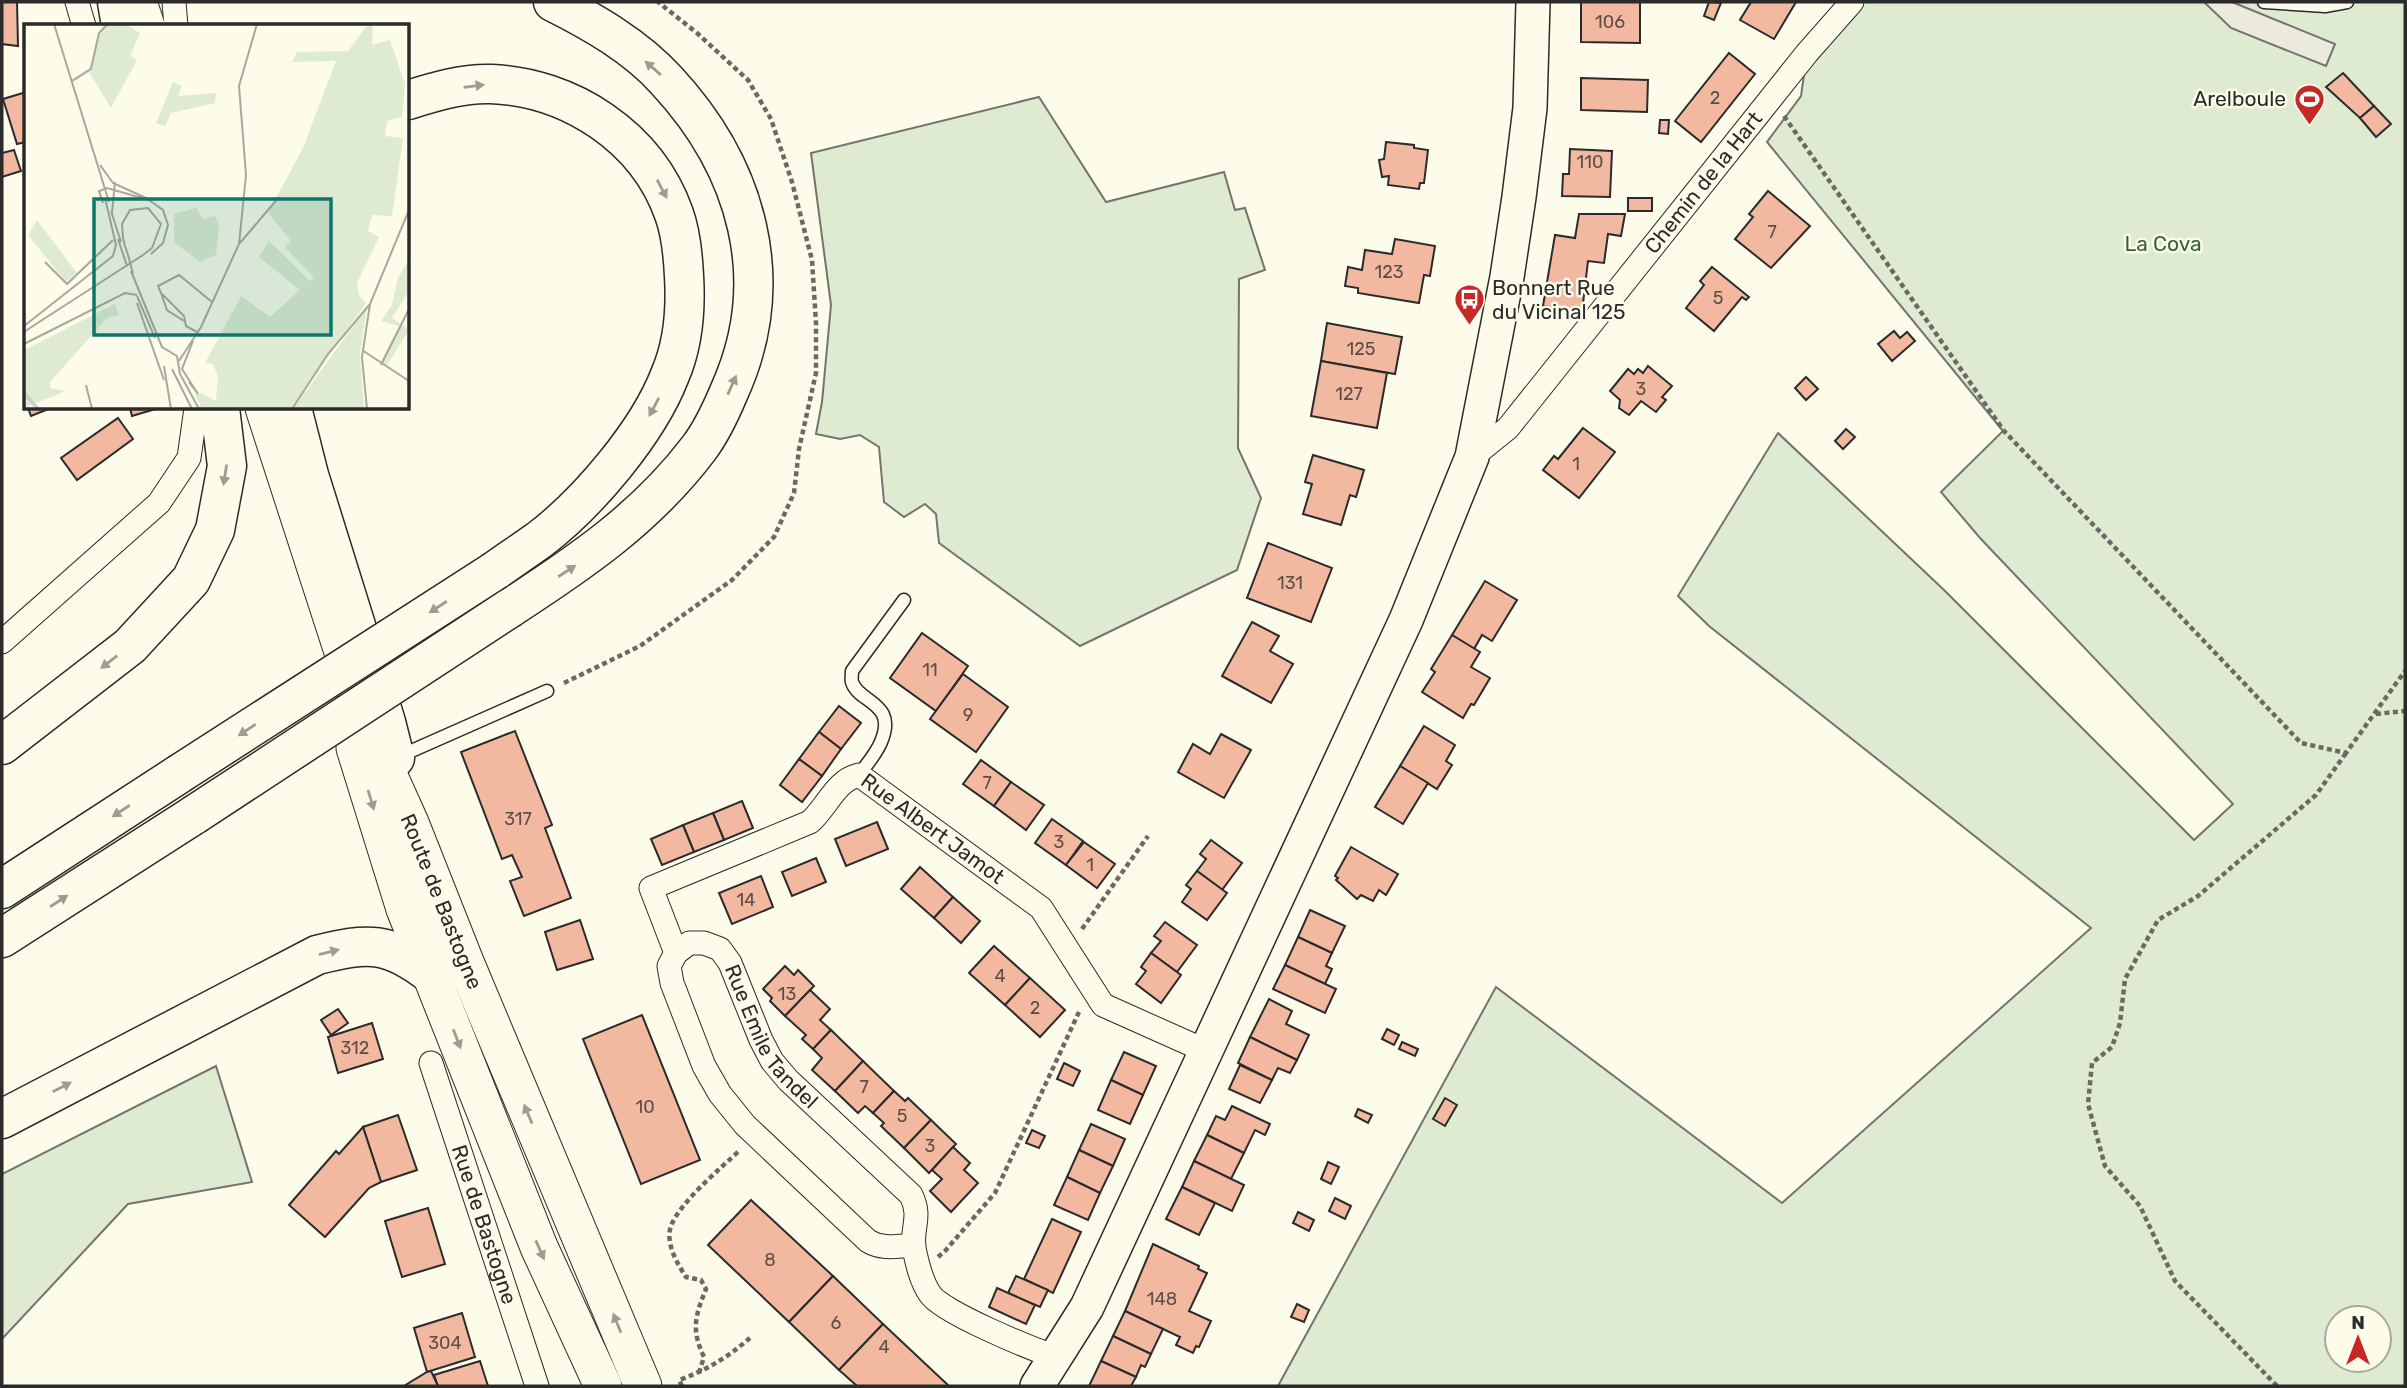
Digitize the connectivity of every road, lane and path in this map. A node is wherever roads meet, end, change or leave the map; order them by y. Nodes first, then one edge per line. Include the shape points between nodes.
1 (77, 2) edge
2 (118, 2) edge
3 (138, 2) edge
4 (174, 2) edge
5 (553, 2) edge
6 (1533, 2) edge
7 (1852, 2) edge
8 (2264, 2) edge
9 (2347, 2) edge
10 (83, 24) edge
11 (121, 24) edge
12 (127, 24) edge
13 (145, 24) edge
14 (176, 24) edge
15 (1772, 98) junction
16 (410, 99) edge
17 (196, 410) edge
18 (220, 410) edge
19 (248, 410) edge
20 (265, 410) edge
21 (293, 410) edge
22 (1472, 457) junction
23 (904, 600) dead end
24 (2, 642) edge
25 (2405, 671) edge
26 (547, 691) dead end
27 (2405, 711) edge
28 (2375, 714) junction
29 (2, 745) edge
30 (2346, 753) junction
31 (395, 758) junction
32 (859, 775) junction
33 (411, 823) junction
34 (1148, 836) dead end
35 (2, 889) edge
36 (2, 938) edge
37 (1067, 950) junction
38 (676, 953) junction
39 (432, 975) junction
40 (1095, 993) junction
41 (1206, 1051) junction
42 (431, 1063) dead end
43 (2, 1119) edge
44 (756, 1136) junction
45 (914, 1245) junction
46 (920, 1270) junction
47 (750, 1338) dead end
48 (1056, 1357) junction
49 (699, 1373) junction
50 (537, 1386) edge
51 (603, 1386) edge
52 (643, 1386) edge
53 (682, 1386) edge
54 (1037, 1386) edge
55 (2277, 1386) edge

1 - 10 street
2 - 11 highway
2 - 12 main road
3 - 13 main road
4 - 14 street
36 -> 5 highway, bridge via 582,562 665,488 701,447 736,377 748,341 754,264 741,202 726,163 699,119 665,78 625,44
6 - 22 street via 1530,108 1519,197
7 - 15 street, Chemin de la Hart
8 - 9 lane via 2325,6
15 - 22 street, Chemin de la Hart via 1508,428
15 - 30 path via 2004,431 2301,743
16 -> 35 highway, bridge via 439,90 489,84 543,92 584,109 642,156 674,214 683,251 685,296 671,374 651,414 585,498 541,539
17 - 24 street via 189,457 159,503
18 -> 29 highway via 227,466 215,530 191,580 130,646
19 -> 39 main road, Route de Bastogne via 405,909
20 - 33 main road, Route de Bastogne via 369,732
21 - 31 highway
22 - 41 street via 1406,620
23 - 32 lane via 852,671 852,684 882,712 886,728 881,744
25 - 28 path
26 - 31 lane
27 - 28 path
28 - 30 path
30 - 55 path via 2316,795 2198,895 2158,920 2125,979 2112,1047 2092,1063 2088,1104 2105,1166 2140,1206 2175,1281
31 - 33 main road
32 - 37 street, Rue Albert Jamot via 1041,908
32 - 38 street, Rue Albert Jamot via 846,779 810,822 651,888
52 -> 33 main road, Route de Bastogne
34 - 37 path
37 - 40 street, Rue Albert Jamot
38 - 44 street via 669,966 672,983 704,1066 720,1094
38 - 45 street, Rue Emile Tandel via 689,943 720,949 772,1061 911,1195 918,1217
43 -> 39 highway via 317,955 349,947 385,947
39 -> 51 main road, Route de Bastogne via 539,1247
40 - 41 street, Rue Albert Jamot via 1102,1005
40 - 46 path via 1076,1016 995,1193 945,1251
41 - 48 street via 1087,1307
42 - 50 street, Rue de Bastogne
44 - 45 street via 868,1241 888,1247
44 - 49 path via 699,1190 670,1228 677,1264 686,1277 701,1280 706,1289 695,1318 696,1341 704,1357
45 - 46 street, Rue Emile Tandel
46 - 48 street, Rue Emile Tandel via 931,1296 943,1307
47 - 49 path
48 - 54 street
49 - 53 path via 679,1380

